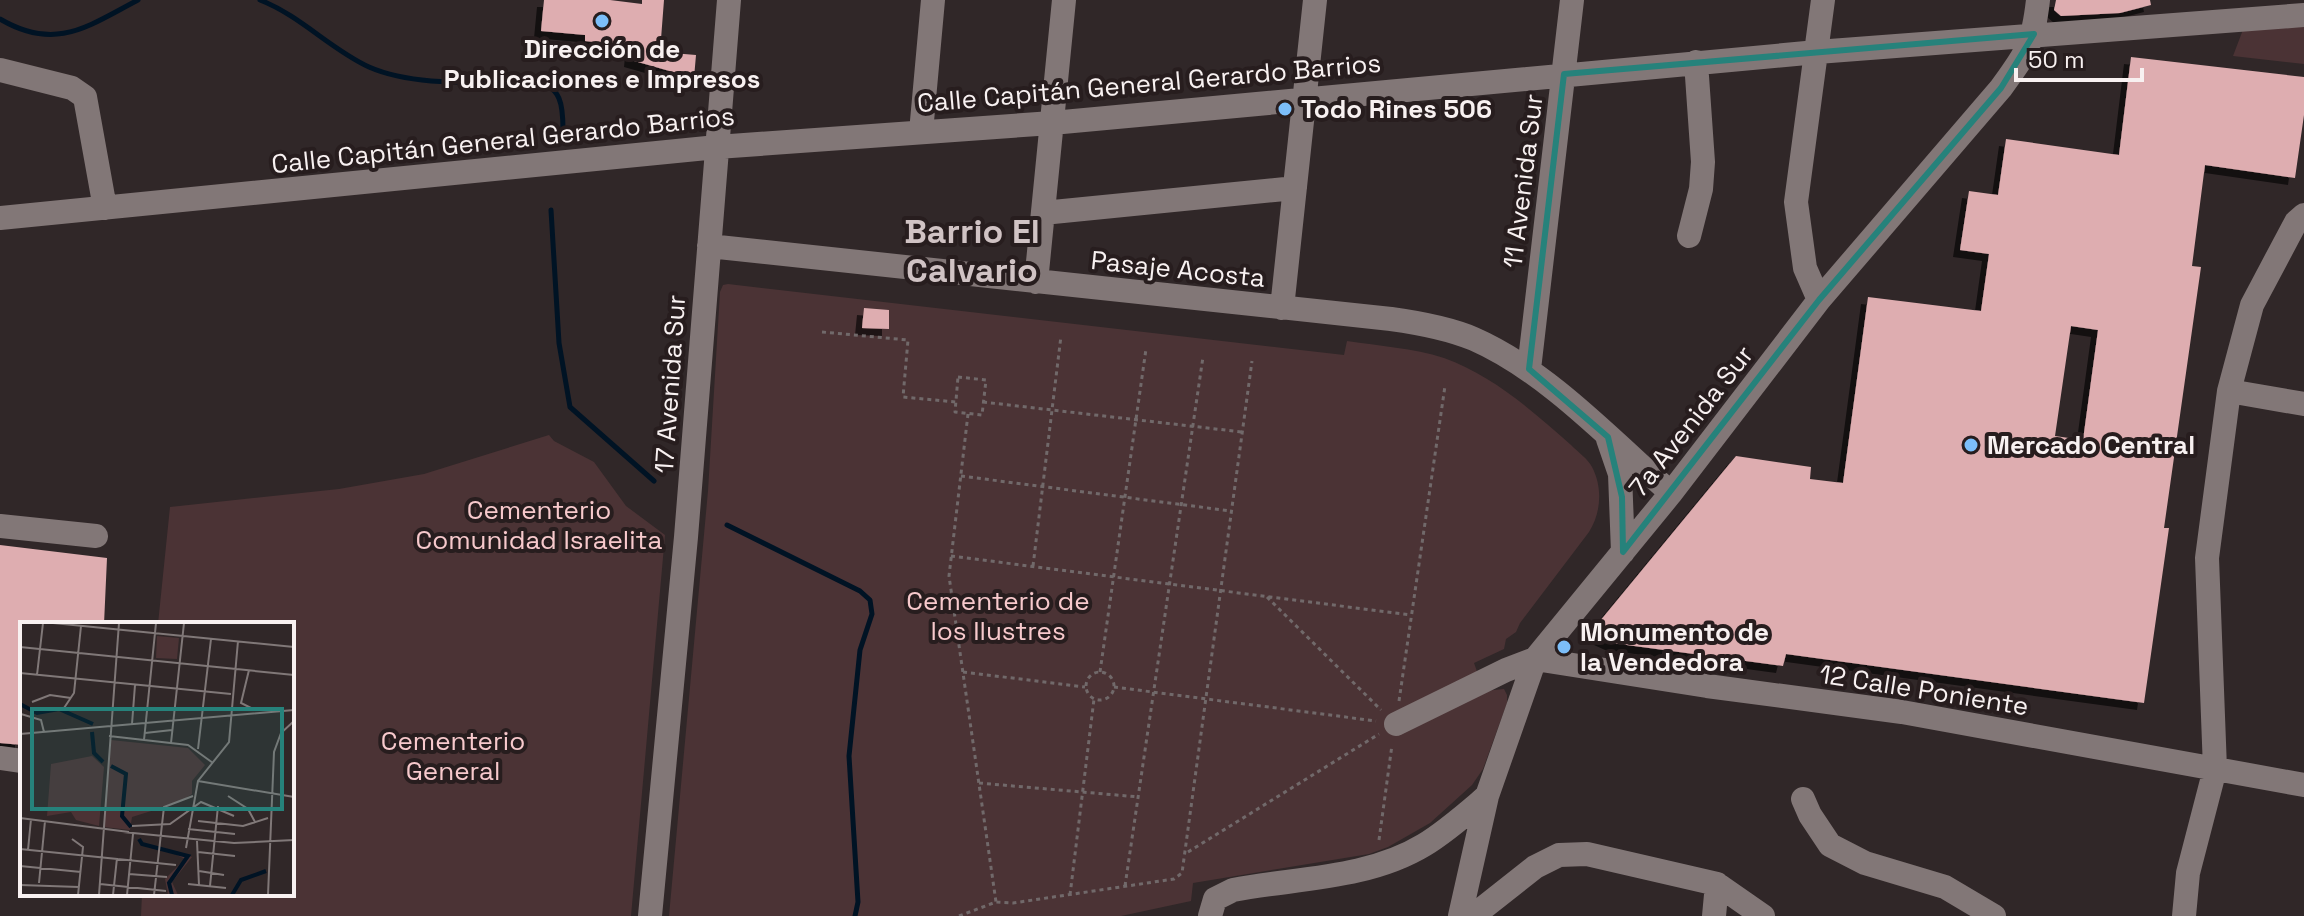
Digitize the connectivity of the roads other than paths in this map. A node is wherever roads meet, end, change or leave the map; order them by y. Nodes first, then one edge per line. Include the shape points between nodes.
1 (729, 0) edge
2 (933, 0) edge
3 (1064, 0) edge
4 (1315, 0) edge
5 (1572, 0) edge
6 (1823, 0) edge
7 (2038, 0) edge
8 (2304, 15) edge
9 (2034, 34) junction
10 (1817, 52) junction
11 (1696, 62) junction
12 (0, 70) edge
13 (1564, 74) junction
14 (1305, 98) junction
15 (1052, 123) junction
16 (921, 132) junction
17 (717, 147) junction
18 (1295, 188) junction
19 (105, 208) junction
20 (1043, 213) junction
21 (2304, 215) edge
22 (0, 218) edge
23 (1689, 236) dead end
24 (709, 246) junction
25 (1036, 282) junction
26 (1819, 300) junction
27 (1282, 308) junction
28 (1529, 369) junction
29 (2229, 391) junction
30 (2304, 404) edge
31 (1608, 437) junction
32 (1671, 493) junction
33 (0, 526) edge
34 (96, 536) dead end
35 (1623, 552) junction
36 (1535, 659) junction
37 (1396, 724) road end
38 (0, 758) edge
39 (20, 761) edge
40 (2215, 769) junction
41 (2304, 785) edge
42 (1487, 796) junction
43 (1803, 799) dead end
44 (1717, 884) junction
45 (1214, 906) edge
46 (650, 916) edge
47 (1460, 916) edge
48 (1473, 916) edge
49 (1714, 916) edge
50 (1763, 916) edge
51 (1994, 916) edge
52 (2184, 916) edge

1 - 17 street, 17 Avenida Sur
2 - 16 street
3 - 15 street
4 - 14 street
5 - 13 street, 11 Avenida Sur
6 - 10 street
7 - 9 street, 7a Avenida Sur
8 - 9 street, Calle Capitán General Gerardo Barrios
9 - 10 street, Calle Capitán General Gerardo Barrios
9 - 26 street, 7a Avenida Sur via 2001,88
10 - 11 street, Calle Capitán General Gerardo Barrios
10 - 26 street via 1796,202 1805,268
11 - 13 street, Calle Capitán General Gerardo Barrios
11 - 23 street via 1703,162
12 - 19 street via 72,88 85,97
13 - 14 street, Calle Capitán General Gerardo Barrios
13 - 28 street, 11 Avenida Sur
14 - 15 street, Calle Capitán General Gerardo Barrios
14 - 18 street
15 - 16 street, Calle Capitán General Gerardo Barrios
15 - 20 street
16 - 17 street, Calle Capitán General Gerardo Barrios
17 - 19 street, Calle Capitán General Gerardo Barrios
17 - 24 street, 17 Avenida Sur
18 - 20 street
18 - 27 street
19 - 22 street, Calle Capitán General Gerardo Barrios
20 - 25 street
21 - 29 street via 2252,305
24 - 25 street, Pasaje Acosta
24 - 46 street, 17 Avenida Sur
25 - 27 street, Pasaje Acosta
26 - 32 street, 7a Avenida Sur
27 - 28 street, Pasaje Acosta via 1436,326 1474,339
28 - 31 street, Pasaje Acosta
29 - 30 street
29 - 40 street via 2207,558
31 - 32 street, Pasaje Acosta
31 - 35 street via 1620,474
32 - 35 street, 7a Avenida Sur
33 - 34 street
35 - 36 street, 7a Avenida Sur
36 - 37 street
36 - 40 street, 12 Calle Poniente via 1902,712
36 - 42 street, 7a Avenida Sur
38 - 39 street
40 - 41 street, 12 Calle Poniente
40 - 52 street via 2188,873
42 - 45 street via 1434,839 1393,860 1233,890
42 - 47 street, 7a Avenida Sur
43 - 51 street via 1830,845 1865,863 1945,887
44 - 48 street via 1587,854 1559,855 1535,867
44 - 49 street
44 - 50 street

